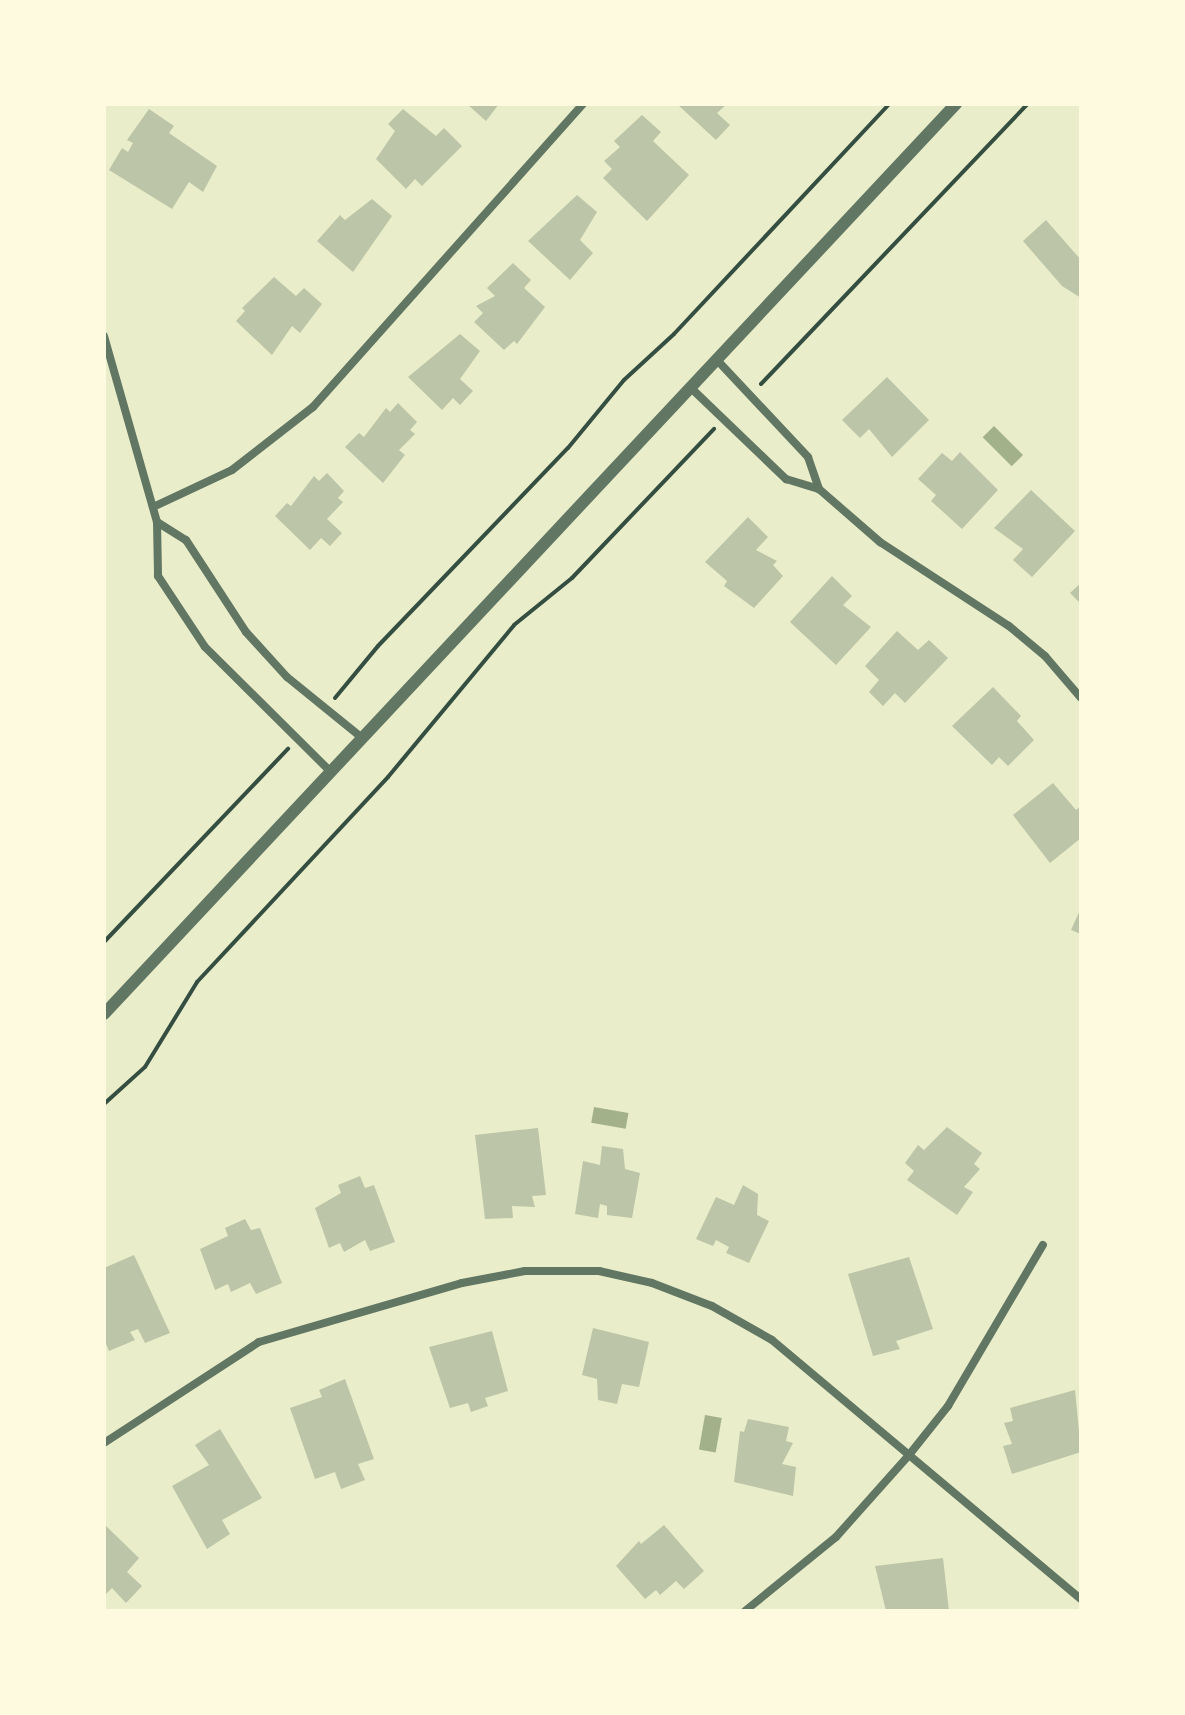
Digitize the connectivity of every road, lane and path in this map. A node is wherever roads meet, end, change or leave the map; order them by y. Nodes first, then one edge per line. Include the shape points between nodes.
1 (583, 104) edge
2 (889, 104) edge
3 (956, 104) edge
4 (1028, 104) edge
5 (104, 336) edge
6 (717, 360) junction
7 (691, 388) junction
8 (751, 395) junction
9 (724, 419) junction
10 (819, 489) junction
11 (153, 507) junction
12 (157, 522) junction
13 (1081, 698) edge
14 (326, 709) junction
15 (361, 737) junction
16 (299, 740) junction
17 (330, 771) junction
18 (104, 942) edge
19 (104, 1014) edge
20 (104, 1104) edge
21 (1043, 1245) dead end
22 (104, 1443) edge
23 (909, 1455) junction
24 (1081, 1599) edge
25 (745, 1611) edge

1 - 11 street via 313,407 232,470
2 - 14 path via 674,334 624,380 568,448 378,646
3 - 6 street
4 - 8 path
5 - 11 street
6 - 7 street
6 - 8 street
7 - 9 street
7 - 15 street
8 - 10 street via 808,457
9 - 10 street via 786,479
9 - 20 path via 572,578 514,625 388,777 197,982 145,1067
10 - 13 street via 880,542 1009,626 1045,656
11 - 12 street
12 - 14 street via 186,540 246,632
12 - 16 street via 158,576 205,647
14 - 15 street
15 - 17 street
16 - 17 street
16 - 18 path
17 - 19 street
21 - 23 street via 956,1395
22 - 23 street via 259,1342 462,1283 525,1271 599,1271 652,1283 741,1321
23 - 24 street
23 - 25 street via 836,1537

